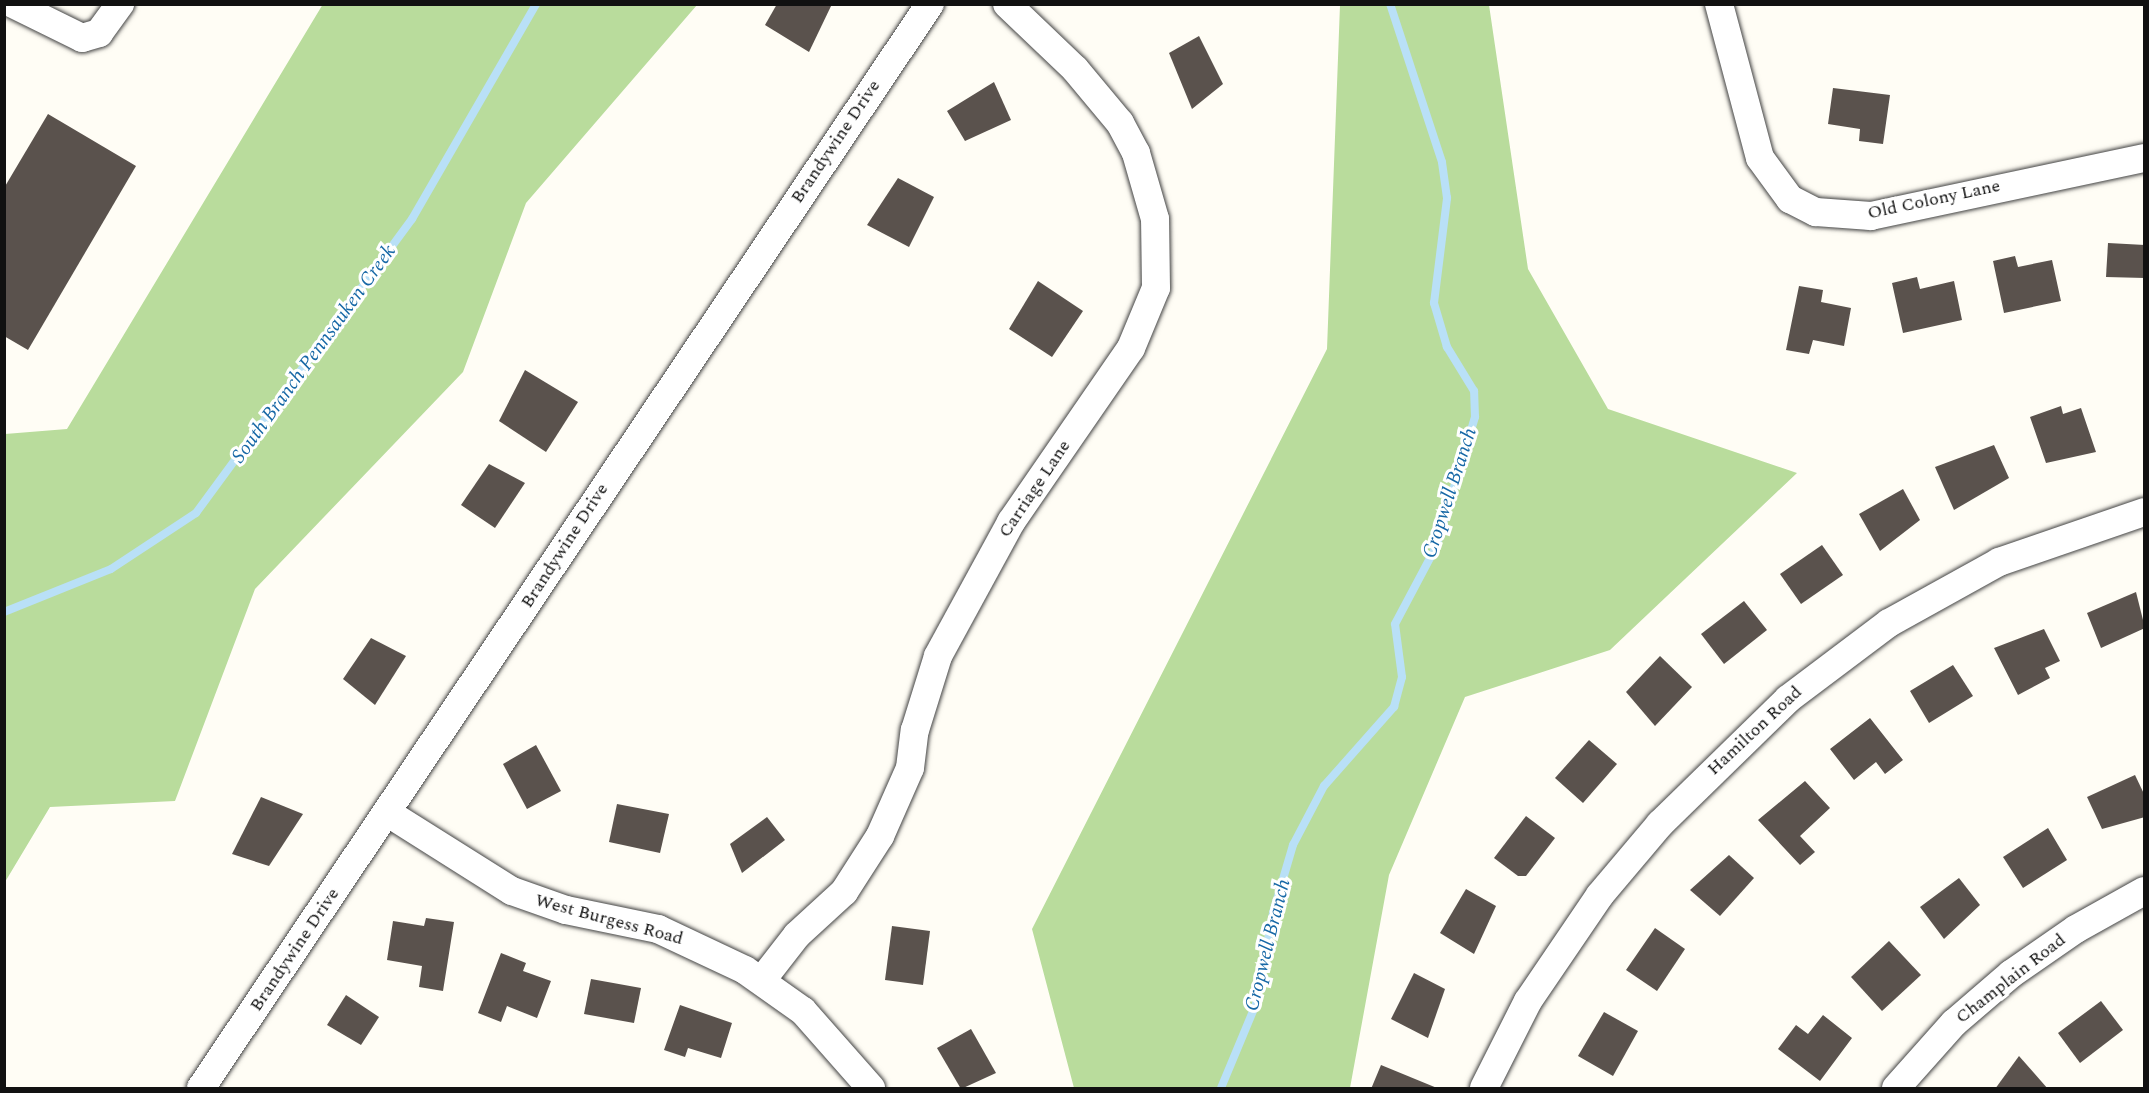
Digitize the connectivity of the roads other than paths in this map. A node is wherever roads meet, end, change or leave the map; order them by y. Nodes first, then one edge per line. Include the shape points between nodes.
1 (13, 4) edge
2 (120, 4) edge
3 (930, 4) edge
4 (1007, 4) edge
5 (1719, 4) edge
6 (2145, 158) edge
7 (2145, 512) edge
8 (388, 813) junction
9 (2145, 891) edge
10 (762, 980) junction
11 (201, 1089) edge
12 (871, 1089) edge
13 (1484, 1089) edge
14 (1896, 1089) edge

1 - 2 street via 82,38 99,33
3 - 8 street, Brandywine Drive
4 - 10 street, Carriage Lane via 1075,69 1130,143 1155,219 1156,288 1131,348 1011,522 938,656 915,730 910,768 880,836 844,892 797,935
5 - 6 street, Old Colony Lane via 1760,158 1790,199 1816,212 1871,216
7 - 13 street, Hamilton Road via 1999,562 1889,623 1788,699 1660,824 1600,895 1528,1002
8 - 10 street, West Burgess Road via 512,891 566,910 658,929
8 - 11 street, Brandywine Drive
9 - 14 street, Champlain Road via 2076,929 2011,974 1954,1023
10 - 12 street, West Burgess Road via 826,1033

